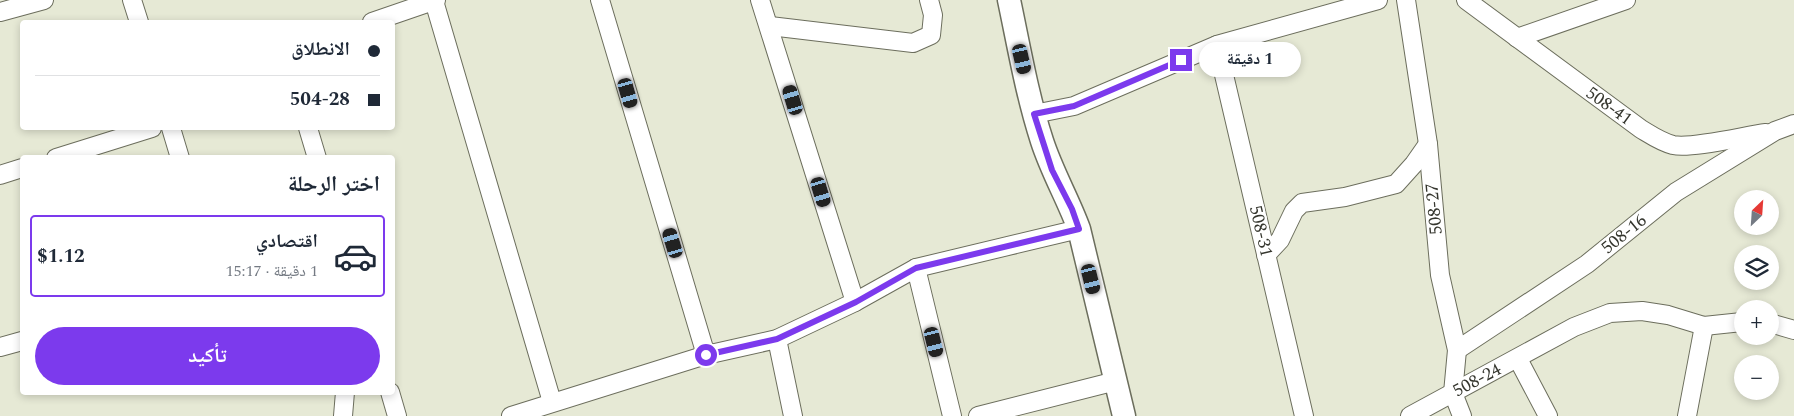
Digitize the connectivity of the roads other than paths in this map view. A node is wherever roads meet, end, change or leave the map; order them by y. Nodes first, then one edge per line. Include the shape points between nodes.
1 (44, 0) edge
2 (132, 0) edge
3 (435, 0) edge
4 (600, 0) edge
5 (760, 0) edge
6 (929, 0) edge
7 (1009, 0) edge
8 (1378, 0) edge
9 (1406, 0) edge
10 (1466, 0) edge
11 (1626, 0) edge
12 (0, 12) edge
13 (138, 20) edge
14 (378, 20) edge
15 (770, 26) junction
16 (1517, 38) junction
17 (1217, 45) junction
18 (1034, 114) junction
19 (1794, 124) edge
20 (146, 130) edge
21 (172, 130) edge
22 (309, 130) edge
23 (1775, 131) junction
24 (1428, 144) junction
25 (66, 155) edge
26 (179, 155) edge
27 (316, 155) edge
28 (20, 169) edge
29 (0, 175) edge
30 (1079, 229) junction
31 (1266, 255) junction
32 (916, 268) junction
33 (856, 302) junction
34 (1734, 323) edge
35 (1704, 326) junction
36 (1779, 326) edge
37 (1794, 330) edge
38 (777, 339) junction
39 (20, 342) edge
40 (0, 348) edge
41 (1457, 350) junction
42 (706, 355) junction
43 (1518, 359) junction
44 (1116, 380) junction
45 (1453, 393) junction
46 (345, 395) edge
47 (391, 395) edge
48 (552, 402) junction
49 (343, 416) edge
50 (397, 416) edge
51 (511, 416) edge
52 (793, 416) edge
53 (952, 416) edge
54 (978, 416) edge
55 (1124, 416) edge
56 (1304, 416) edge
57 (1410, 416) edge
58 (1462, 416) edge
59 (1548, 416) edge
60 (1687, 416) edge

1 - 12 street
2 - 13 street
3 - 14 street
3 - 48 street
4 - 42 street
5 - 15 street
6 - 15 street via 933,15 931,35 913,43
7 - 18 street
8 - 17 street
9 - 24 street, 508-27
10 - 16 street, 508-41
11 - 16 street
15 - 33 street
16 - 23 street, 508-41 via 1641,129 1674,145
17 - 18 street via 1074,106
17 - 31 street, 508-31
18 - 30 street via 1052,170
19 - 23 street, 508-16
20 - 25 street
21 - 26 street
22 - 27 street
23 - 41 street, 508-16 via 1676,192 1586,264
24 - 31 street via 1396,184 1345,197 1302,203 1294,211 1280,240
24 - 41 street, 508-27 via 1440,275
28 - 29 street
30 - 32 street
30 - 44 street
31 - 56 street, 508-31
32 - 33 street
32 - 53 street
33 - 38 street
34 - 35 street
35 - 43 street, 508-24 via 1642,311 1610,313 1574,327
35 - 60 street
36 - 37 street
38 - 42 street
38 - 52 street
39 - 40 street
41 - 45 street, 508-27
42 - 48 street
43 - 45 street, 508-24
43 - 59 street
44 - 54 street
44 - 55 street
45 - 57 street, 508-24
45 - 58 street, 508-27
46 - 49 street
47 - 50 street
48 - 51 street

